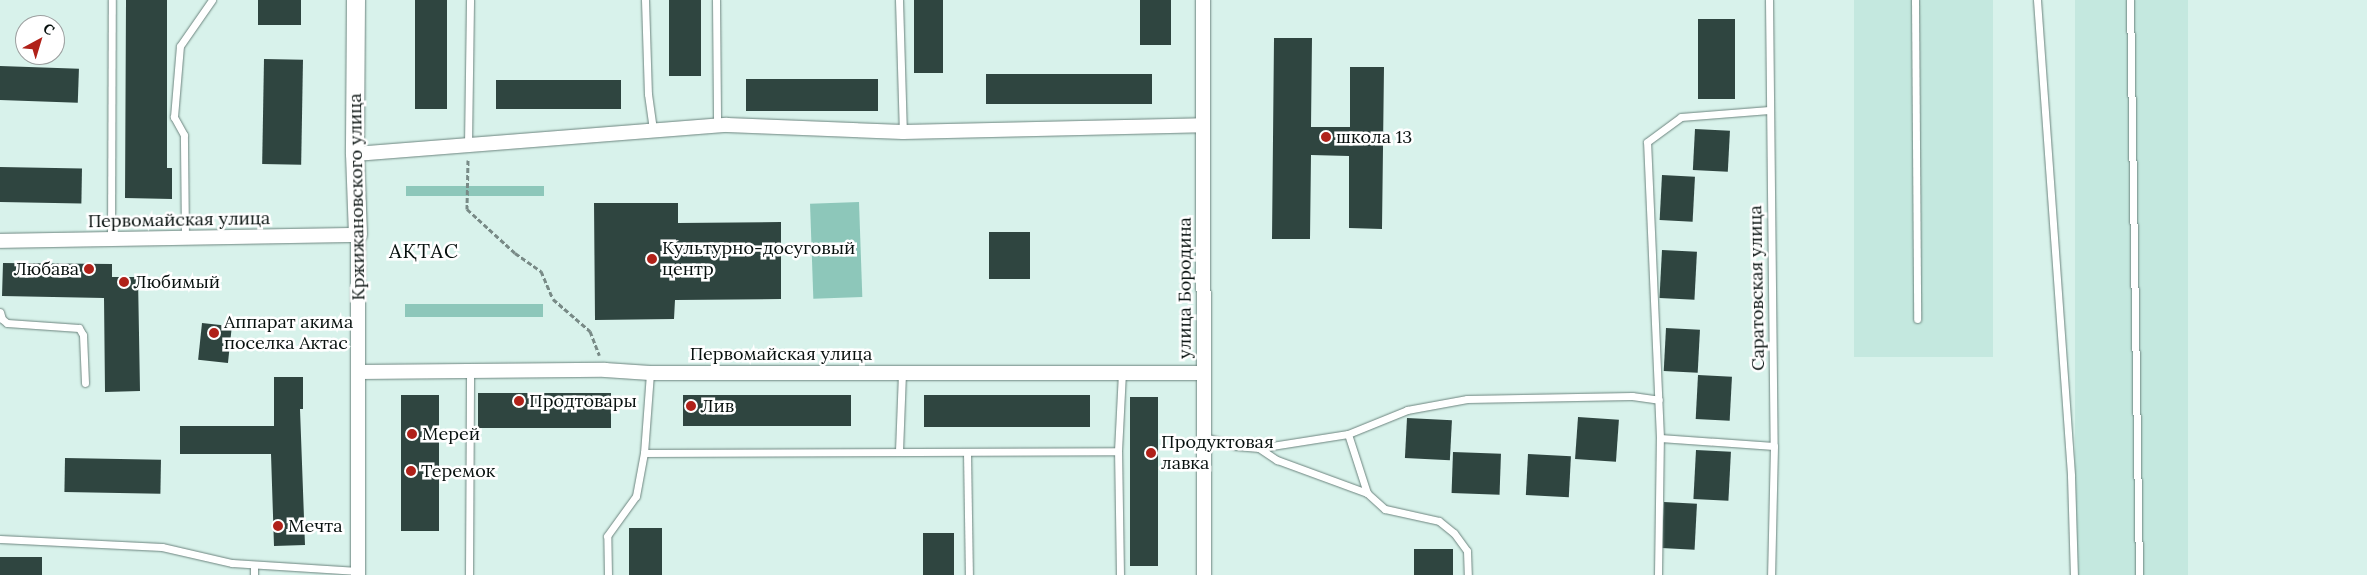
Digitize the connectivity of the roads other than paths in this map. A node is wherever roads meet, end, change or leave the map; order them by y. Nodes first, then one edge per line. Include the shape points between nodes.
1 (112, 0) edge
2 (212, 0) edge
3 (356, 0) edge
4 (470, 0) edge
5 (645, 0) edge
6 (716, 0) edge
7 (900, 0) edge
8 (1203, 0) edge
9 (1769, 0) edge
10 (1915, 0) edge
11 (2037, 0) edge
12 (2130, 0) edge
13 (1769, 110) junction
14 (1203, 125) junction
15 (717, 126) junction
16 (653, 131) junction
17 (903, 132) junction
18 (468, 145) junction
19 (355, 154) junction
20 (358, 235) junction
21 (185, 238) junction
22 (111, 239) junction
23 (0, 241) edge
24 (0, 312) edge
25 (1917, 319) dead end
26 (358, 372) junction
27 (470, 372) junction
28 (650, 372) junction
29 (902, 372) junction
30 (1122, 373) junction
31 (1204, 373) junction
32 (85, 384) dead end
33 (1659, 400) junction
34 (1348, 434) junction
35 (1205, 437) junction
36 (1660, 438) junction
37 (1774, 446) junction
38 (1259, 448) junction
39 (898, 451) junction
40 (1118, 451) junction
41 (967, 452) junction
42 (644, 454) junction
43 (1368, 493) junction
44 (0, 540) edge
45 (254, 565) junction
46 (358, 573) edge
47 (254, 575) edge
48 (469, 575) edge
49 (608, 575) edge
50 (969, 575) edge
51 (1120, 575) edge
52 (1204, 575) edge
53 (1468, 575) edge
54 (1658, 575) edge
55 (1771, 575) edge
56 (2074, 575) edge
57 (2139, 575) edge

1 - 22 lane
2 - 21 lane via 180,46 174,117 184,135
3 - 19 street, Кржижановского улица
4 - 18 lane
5 - 16 lane via 648,94
6 - 15 lane
7 - 17 lane
8 - 14 street, улица Бородина
9 - 13 lane, Саратовская улица
10 - 25 lane
11 - 56 lane via 2071,476
12 - 57 lane
13 - 33 lane via 1681,116 1647,142
13 - 37 lane, Саратовская улица
14 - 17 street
14 - 31 street, улица Бородина
15 - 16 street
15 - 17 street
16 - 18 street
18 - 19 street
19 - 20 street, Кржижановского улица
20 - 21 street, Первомайская улица
20 - 26 street, Кржижановского улица
21 - 22 street, Первомайская улица
22 - 23 street, Первомайская улица
24 - 32 lane via 7,324 79,328 84,335
26 - 27 street, Первомайская улица
26 - 46 street, Кржижановского улица
27 - 28 street, Первомайская улица
27 - 48 lane
28 - 29 street, Первомайская улица
28 - 42 lane
29 - 30 street, Первомайская улица
29 - 39 lane
30 - 31 street, Первомайская улица
30 - 40 lane
31 - 35 street, улица Бородина
33 - 34 lane via 1632,396 1467,399 1407,410
33 - 36 lane
34 - 38 lane
34 - 43 lane
35 - 38 lane via 1236,446
35 - 52 street, улица Бородина
36 - 37 lane
36 - 54 lane
37 - 55 lane, Саратовская улица
38 - 43 lane via 1277,460
39 - 41 lane
39 - 42 lane
40 - 41 lane
40 - 51 lane
41 - 50 lane
42 - 49 lane via 636,496 607,536
43 - 53 lane via 1385,509 1439,521 1454,533 1467,551
44 - 45 lane via 162,547
45 - 46 lane
45 - 47 lane

